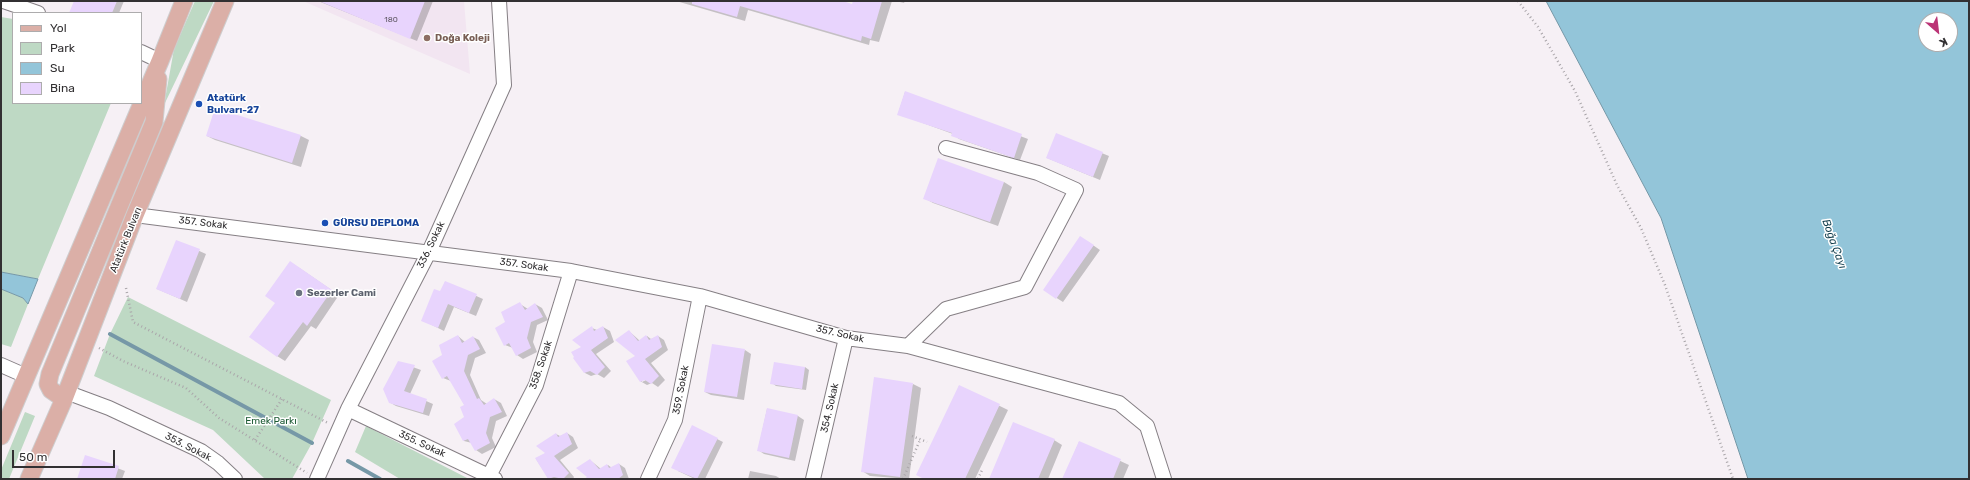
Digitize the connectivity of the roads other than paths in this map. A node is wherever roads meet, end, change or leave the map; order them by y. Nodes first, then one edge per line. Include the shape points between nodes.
1 (3, 1) edge
2 (184, 1) edge
3 (225, 1) edge
4 (499, 1) edge
5 (35, 12) edge
6 (142, 52) edge
7 (160, 61) junction
8 (142, 103) edge
9 (142, 104) edge
10 (946, 148) dead end
11 (135, 215) junction
12 (429, 252) junction
13 (571, 271) junction
14 (700, 296) junction
15 (846, 338) junction
16 (908, 346) junction
17 (1, 365) edge
18 (1, 373) edge
19 (25, 379) junction
20 (48, 384) junction
21 (65, 395) junction
22 (348, 409) junction
23 (1, 436) edge
24 (492, 477) edge
25 (29, 479) edge
26 (235, 479) edge
27 (317, 479) edge
28 (648, 479) edge
29 (813, 479) edge
30 (1164, 479) edge

1 - 5 street
2 - 7 main road
3 - 11 main road, Atatürk Bulvarı
4 - 12 street, 336. Sokak via 504,84
6 - 7 street
7 - 8 main road
7 - 20 main road via 154,122
9 - 19 main road
10 - 16 street via 1038,174 1076,190 1024,287 946,309
11 - 12 street, 357. Sokak
11 - 21 main road, Atatürk Bulvarı
12 - 13 street, 357. Sokak
12 - 22 street, 336. Sokak
13 - 14 street, 357. Sokak
13 - 24 street, 358. Sokak via 536,385
14 - 15 street, 357. Sokak
14 - 28 street, 359. Sokak via 675,420
15 - 16 street, 357. Sokak
15 - 29 street, 354. Sokak
16 - 30 street, 357. Sokak via 1119,403 1147,426
17 - 19 street
18 - 19 street
19 - 20 main road
19 - 21 main road
19 - 23 main road
20 - 21 main road via 51,390
21 - 25 main road, Atatürk Bulvarı
21 - 26 street, 353. Sokak via 136,421 201,451
22 - 24 street, 355. Sokak
22 - 27 street, 336. Sokak

